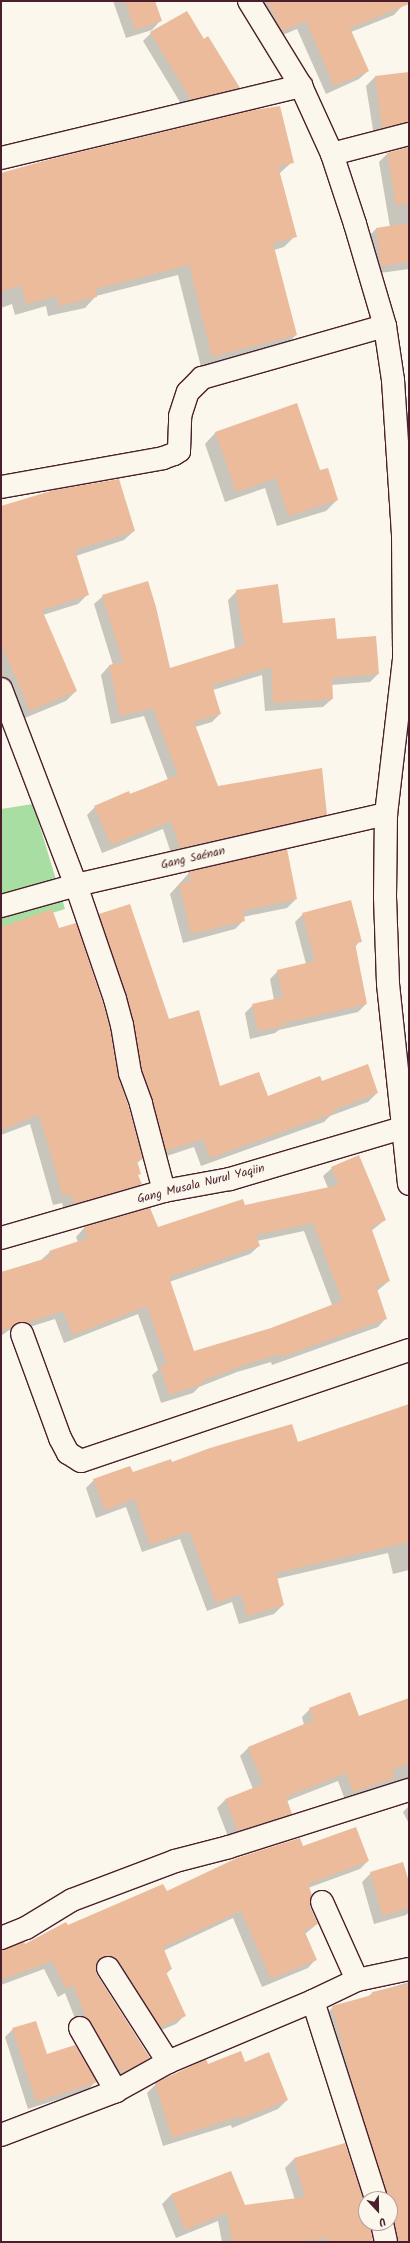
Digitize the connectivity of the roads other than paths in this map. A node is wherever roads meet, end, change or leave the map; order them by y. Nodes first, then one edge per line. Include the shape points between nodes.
1 (249, 1) edge
2 (301, 86) junction
3 (409, 134) edge
4 (332, 154) junction
5 (1, 158) edge
6 (386, 326) junction
7 (401, 379) edge
8 (1, 487) edge
9 (407, 658) edge
10 (1, 689) edge
11 (386, 814) junction
12 (76, 885) junction
13 (1, 906) edge
14 (402, 1128) junction
15 (409, 1184) edge
16 (164, 1191) junction
17 (1, 1238) edge
18 (22, 1334) dead end
19 (409, 1350) edge
20 (409, 1790) edge
21 (322, 1902) dead end
22 (1, 1938) edge
23 (108, 1968) dead end
24 (409, 1969) edge
25 (357, 1980) junction
26 (313, 2001) junction
27 (80, 2028) dead end
28 (168, 2062) junction
29 (116, 2091) junction
30 (1, 2135) edge
31 (373, 2191) edge
32 (384, 2231) edge
33 (386, 2242) edge

1 - 2 street
2 - 4 street
2 - 5 street
3 - 4 street
4 - 6 street
6 - 7 street
6 - 8 street via 202,378 188,392 180,416 179,451 174,454
7 - 9 street
9 - 11 street
10 - 12 street
11 - 12 street, Gang Saénan
11 - 14 street via 388,984
12 - 13 street, Gang Saénan
12 - 16 street via 115,999 130,1073
14 - 15 street
14 - 16 street, Gang Musala Nurul Yaqiin via 230,1179
16 - 17 street, Gang Musala Nurul Yaqiin
18 - 19 street via 60,1438 68,1453 81,1460
20 - 22 street via 236,1845 175,1861 72,1900 26,1928
21 - 25 street
23 - 28 street
24 - 25 street
25 - 26 street
26 - 28 street
26 - 31 street
27 - 29 street
28 - 29 street
29 - 30 street
32 - 33 street

